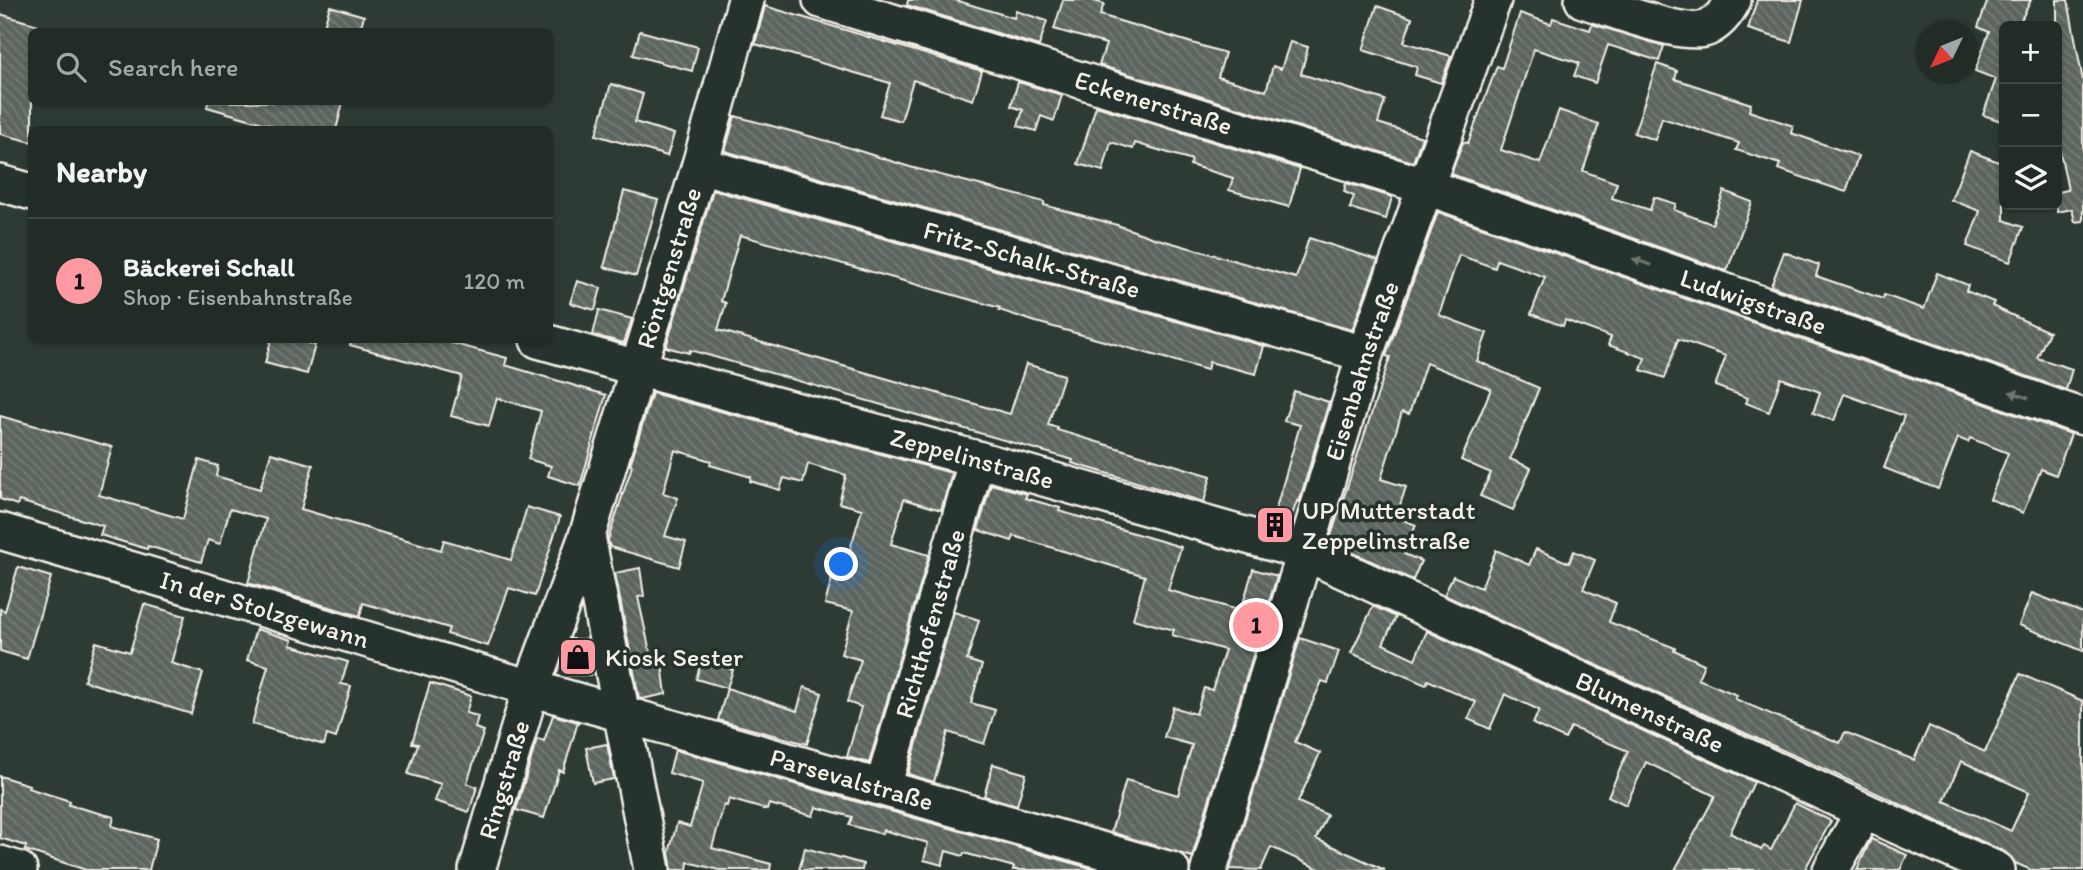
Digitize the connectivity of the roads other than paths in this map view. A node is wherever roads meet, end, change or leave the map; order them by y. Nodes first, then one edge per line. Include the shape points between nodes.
1 (746, 0) edge
2 (821, 0) edge
3 (1493, 0) edge
4 (1583, 0) edge
5 (1733, 0) edge
6 (885, 9) edge
7 (700, 165) junction
8 (0, 183) edge
9 (1424, 186) junction
10 (28, 191) edge
11 (548, 343) edge
12 (1365, 354) junction
13 (637, 369) junction
14 (2083, 417) edge
15 (977, 459) junction
16 (0, 531) edge
17 (587, 536) junction
18 (1304, 552) junction
19 (531, 688) junction
20 (622, 714) junction
21 (883, 787) junction
22 (1864, 811) junction
23 (0, 864) edge
24 (19, 870) edge
25 (477, 870) edge
26 (652, 870) edge
27 (1171, 870) edge
28 (1209, 870) edge
29 (1831, 870) edge
30 (1997, 870) edge

1 - 7 street, Röntgenstraße
2 - 6 street, Eckenerstraße
3 - 9 street, Eisenbahnstraße
4 - 5 street via 1679,30 1706,29 1725,15
6 - 9 street, Eckenerstraße
7 - 12 street, Fritz-Schalk-Straße
7 - 13 street, Röntgenstraße
8 - 10 street
9 - 12 street, Eisenbahnstraße
14 -> 9 street, Ludwigstraße
11 - 13 street, Zeppelinstraße
12 - 18 street, Eisenbahnstraße
13 - 15 street, Zeppelinstraße
13 - 17 street, Röntgenstraße
15 - 18 street, Zeppelinstraße
15 - 21 street, Richthofenstraße
16 - 19 street, In der Stolzgewann
17 - 19 street, Röntgenstraße
17 - 20 street
18 - 22 street, Blumenstraße
18 - 28 street, Eisenbahnstraße
19 - 20 street, Parsevalstraße
19 - 25 street, Ringstraße
20 - 21 street, Parsevalstraße
20 - 26 street
21 - 27 street, Parsevalstraße
22 - 29 street
22 - 30 street, Blumenstraße
23 - 24 street

